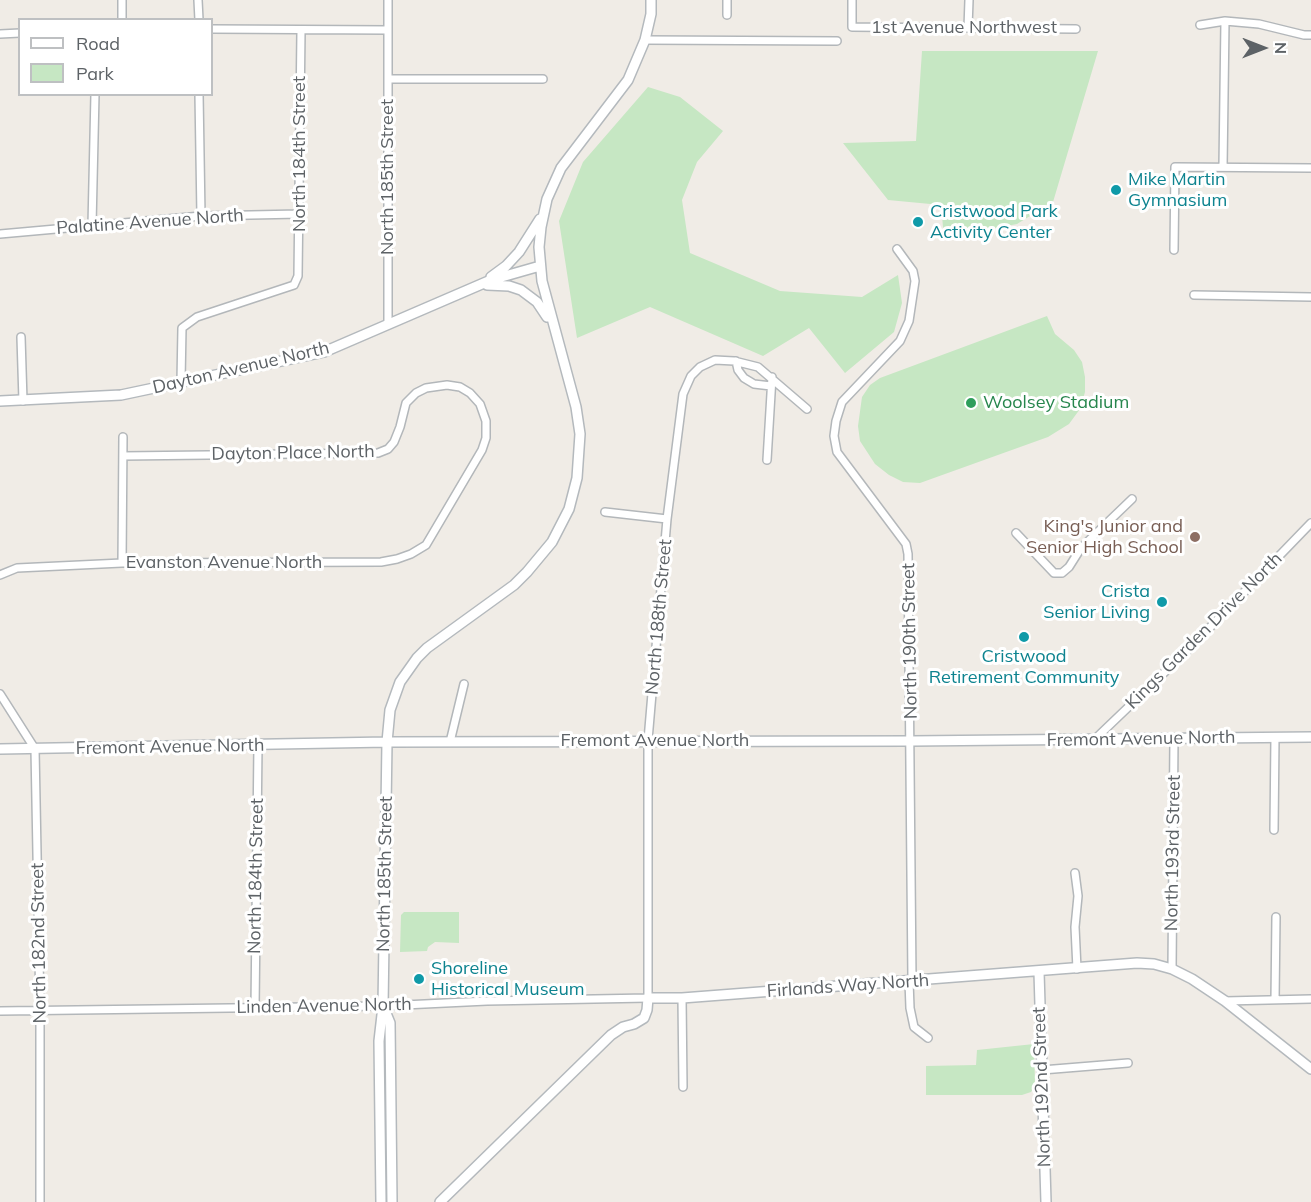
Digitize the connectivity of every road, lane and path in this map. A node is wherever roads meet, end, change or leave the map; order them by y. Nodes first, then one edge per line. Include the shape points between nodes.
1 (122, 0) edge
2 (198, 0) edge
3 (388, 0) edge
4 (651, 0) edge
5 (727, 0) edge
6 (852, 0) edge
7 (969, 0) edge
8 (727, 15) dead end
9 (122, 18) edge
10 (199, 18) edge
11 (1225, 21) junction
12 (1200, 25) dead end
13 (968, 28) junction
14 (213, 29) edge
15 (1076, 29) dead end
16 (388, 30) junction
17 (301, 31) junction
18 (0, 33) edge
19 (18, 33) edge
20 (1311, 35) edge
21 (645, 40) junction
22 (837, 41) dead end
23 (388, 79) junction
24 (543, 79) dead end
25 (95, 96) edge
26 (199, 96) edge
27 (1223, 167) junction
28 (1311, 168) edge
29 (544, 212) junction
30 (300, 214) junction
31 (201, 216) junction
32 (92, 225) junction
33 (0, 234) edge
34 (897, 249) dead end
35 (1174, 250) dead end
36 (540, 266) junction
37 (477, 286) junction
38 (1194, 295) dead end
39 (1311, 297) edge
40 (388, 324) junction
41 (553, 326) junction
42 (21, 337) dead end
43 (736, 361) junction
44 (772, 377) junction
45 (181, 381) junction
46 (771, 386) junction
47 (0, 401) edge
48 (23, 401) junction
49 (807, 409) dead end
50 (123, 437) dead end
51 (123, 456) junction
52 (767, 460) dead end
53 (1132, 500) dead end
54 (605, 513) dead end
55 (667, 519) junction
56 (1311, 523) edge
57 (1016, 533) dead end
58 (426, 545) joint
59 (122, 563) junction
60 (0, 575) edge
61 (464, 684) dead end
62 (0, 694) edge
63 (1275, 737) junction
64 (1311, 737) edge
65 (1174, 738) junction
66 (1095, 739) junction
67 (648, 740) junction
68 (911, 741) junction
69 (387, 742) junction
70 (450, 742) junction
71 (258, 745) junction
72 (0, 749) edge
73 (35, 749) junction
74 (1274, 830) dead end
75 (1075, 873) dead end
76 (1276, 917) dead end
77 (1077, 969) junction
78 (1172, 969) junction
79 (1039, 972) junction
80 (911, 980) junction
81 (682, 998) junction
82 (648, 999) junction
83 (1311, 999) edge
84 (1275, 1000) junction
85 (1225, 1001) junction
86 (383, 1006) junction
87 (255, 1008) junction
88 (40, 1010) junction
89 (0, 1011) edge
90 (928, 1038) dead end
91 (1128, 1063) dead end
92 (1311, 1069) edge
93 (1042, 1070) junction
94 (683, 1087) dead end
95 (40, 1202) edge
96 (381, 1202) edge
97 (392, 1202) edge
98 (440, 1202) edge
99 (1046, 1202) edge

1 - 9 street
2 - 10 street
3 - 16 street, North 185th Street
4 - 21 street
5 - 8 street
6 - 13 street, 1st Avenue Northwest via 852,27
7 - 13 street
11 - 12 street
11 - 20 street
11 - 27 street
13 - 15 street, 1st Avenue Northwest
14 - 17 street
16 - 17 street
16 - 23 street, North 185th Street
17 - 30 street, North 184th Street
18 - 19 street
21 - 22 street
21 - 29 street via 628,80 561,168
23 - 24 street
23 - 40 street, North 185th Street
25 - 32 street
26 - 31 street
27 - 28 street
27 - 35 street via 1175,167
29 - 36 street
29 - 37 street via 511,261
30 - 31 street, Palatine Avenue North
30 - 45 street, North 184th Street via 298,276 294,285 198,317 182,328
31 - 32 street, Palatine Avenue North
32 - 33 street, Palatine Avenue North
34 - 68 street, North 190th Street via 913,271 915,281 909,321 900,341 842,402 834,436 837,452 906,544
36 - 37 street, Dayton Avenue North
36 - 41 street
37 - 40 street, Dayton Avenue North
37 - 41 street via 496,284 521,290 537,302
38 - 39 street
40 - 45 street, Dayton Avenue North via 324,352
41 - 69 street, North 185th Street via 580,434 577,478 568,509 552,542 527,572 427,648 408,670 390,710
42 - 48 street
43 - 44 street, North 188th Street via 758,367
43 - 46 street via 748,381
43 - 55 street, North 188th Street via 715,360 690,376 683,394
44 - 46 street
44 - 49 street, North 188th Street
45 - 48 street, Dayton Avenue North via 121,395
46 - 52 street
47 - 48 street, Dayton Avenue North
50 - 51 street
51 - 58 street, Dayton Place North via 378,453 394,442 406,403 416,393 447,385 460,387 480,404 486,438
51 - 59 street
53 - 57 street via 1081,548 1062,573 1054,573
54 - 55 street
55 - 67 street, North 188th Street
56 - 66 street, Kings Garden Drive North
58 - 59 street, Evanston Avenue North via 411,554 381,562
59 - 60 street, Evanston Avenue North via 17,568
61 - 70 street
62 - 73 street
63 - 64 street, Fremont Avenue North
63 - 65 street, Fremont Avenue North
63 - 74 street
65 - 66 street, Fremont Avenue North
65 - 78 street, North 193rd Street
66 - 68 street, Fremont Avenue North
67 - 68 street, Fremont Avenue North
67 - 70 street, Fremont Avenue North
67 - 82 street, North 188th Street
68 - 80 street, North 190th Street
69 - 70 street, Fremont Avenue North
69 - 71 street, Fremont Avenue North
69 - 86 street, North 185th Street
71 - 73 street, Fremont Avenue North
71 - 87 street, North 184th Street
72 - 73 street, Fremont Avenue North
73 - 88 street, North 182nd Street
75 - 77 street
76 - 84 street
77 - 78 street, Firlands Way North via 1137,963
77 - 79 street, Firlands Way North
78 - 85 street, Firlands Way North
79 - 80 street, Firlands Way North
79 - 93 street, North 192nd Street
80 - 81 street, Firlands Way North
80 - 90 street, North 190th Street via 914,1027
81 - 82 street, Firlands Way North
81 - 94 street
82 - 86 street, Linden Avenue North
82 - 98 street via 640,1021 611,1035
83 - 84 street
84 - 85 street
85 - 92 street, Firlands Way North
86 - 87 street, Linden Avenue North
86 - 96 street, North 185th Street via 379,1023
86 - 97 street, North 185th Street via 390,1023
87 - 88 street, Linden Avenue North
88 - 89 street, Linden Avenue North
88 - 95 street, North 182nd Street
91 - 93 street
93 - 99 street, North 192nd Street

